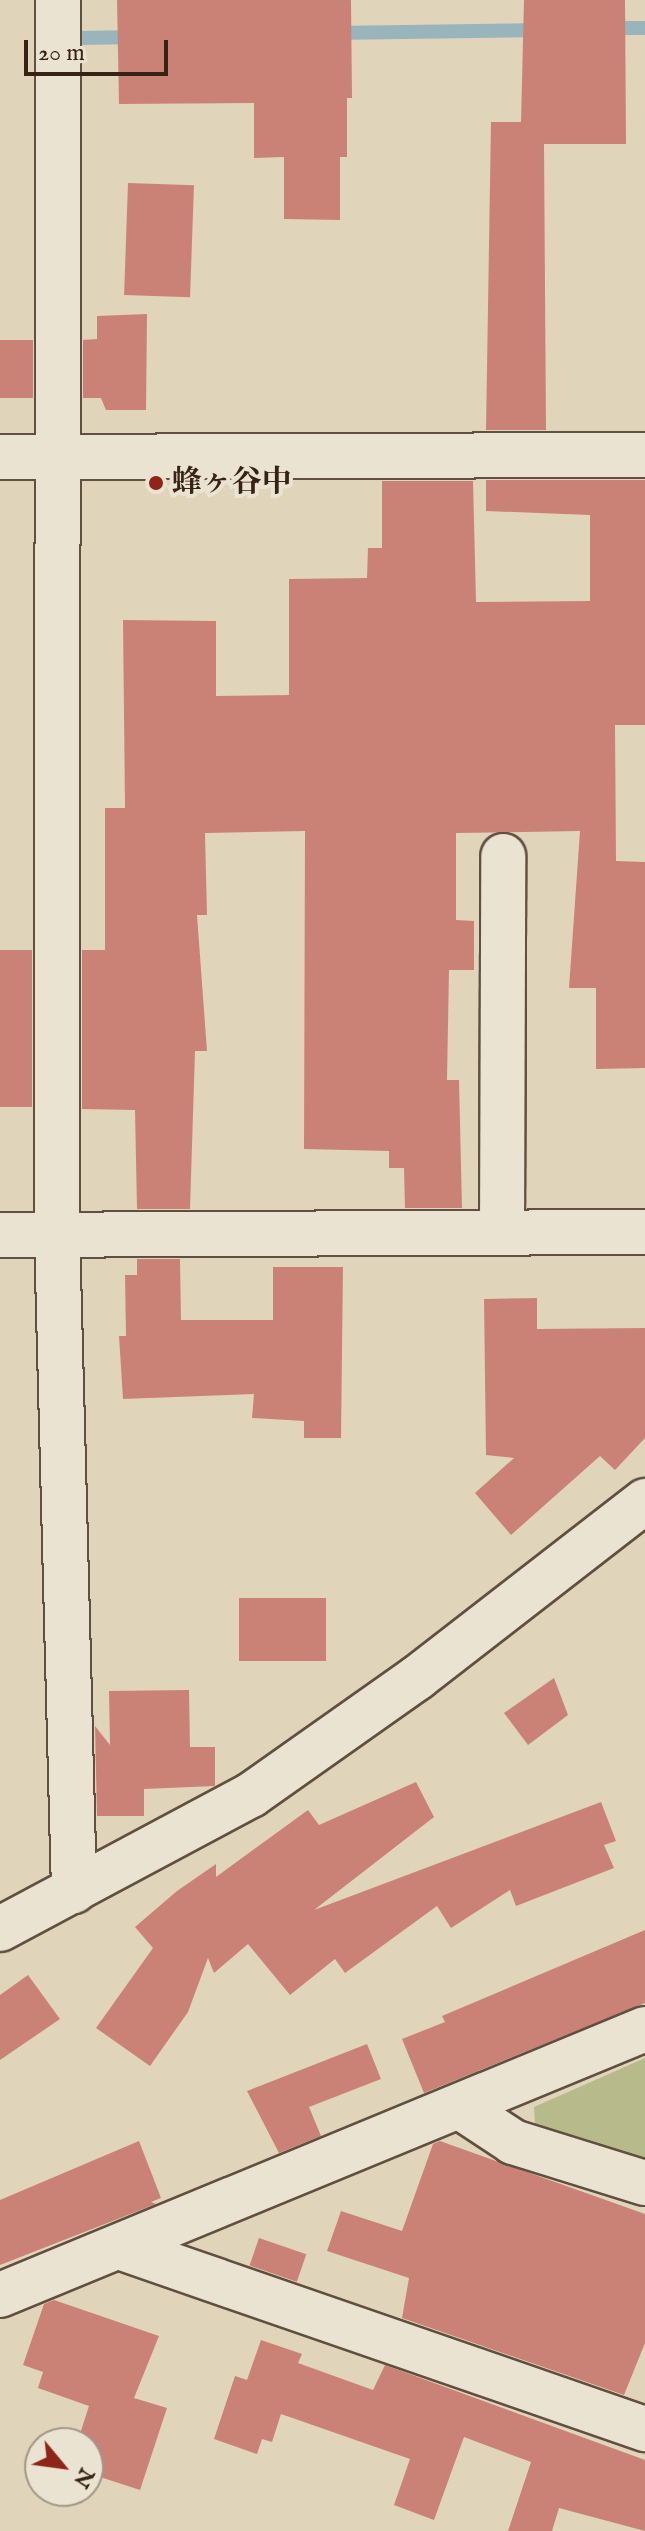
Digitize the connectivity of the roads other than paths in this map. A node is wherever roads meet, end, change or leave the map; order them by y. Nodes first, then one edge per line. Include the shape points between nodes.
1 (58, 0) edge
2 (645, 455) edge
3 (0, 457) edge
4 (56, 457) junction
5 (503, 856) dead end
6 (502, 1232) junction
7 (645, 1232) edge
8 (57, 1233) junction
9 (0, 1235) edge
10 (645, 1501) edge
11 (74, 1891) junction
12 (0, 1929) edge
13 (645, 2029) edge
14 (460, 2107) junction
15 (645, 2183) edge
16 (119, 2247) junction
17 (0, 2295) edge
18 (645, 2429) edge

1 - 4 street
2 - 4 street
3 - 4 street
4 - 8 street
5 - 6 street
6 - 7 street
6 - 8 street
8 - 9 street
8 - 11 street
10 - 11 street via 417,1678 251,1795
11 - 12 street
13 - 14 street
14 - 15 street via 513,2142
14 - 16 street
16 - 17 street
16 - 18 street

